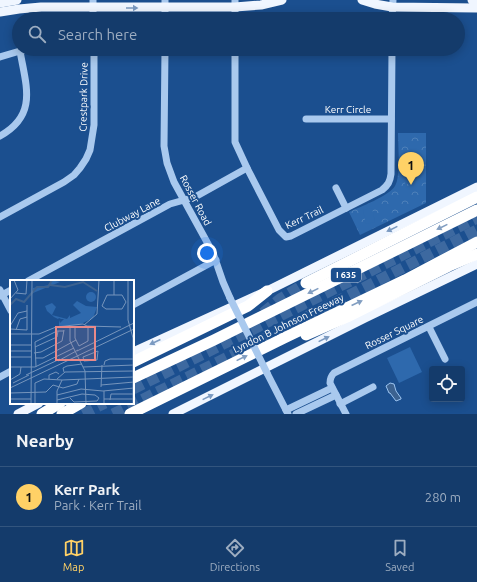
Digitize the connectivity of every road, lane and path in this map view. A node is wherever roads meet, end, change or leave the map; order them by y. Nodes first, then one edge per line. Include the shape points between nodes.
1 (17, 0) edge
2 (282, 0) edge
3 (362, 0) edge
4 (472, 0) edge
5 (477, 0) edge
6 (0, 2) edge
7 (93, 4) edge
8 (165, 4) edge
9 (235, 4) edge
10 (393, 4) edge
11 (477, 8) edge
12 (0, 12) edge
13 (12, 53) edge
14 (21, 56) edge
15 (94, 56) edge
16 (165, 56) edge
17 (235, 56) edge
18 (392, 56) edge
19 (0, 57) edge
20 (306, 119) dead end
21 (391, 119) junction
22 (0, 136) edge
23 (247, 168) junction
24 (477, 187) edge
25 (336, 188) dead end
26 (477, 197) edge
27 (184, 200) junction
28 (346, 208) junction
29 (477, 210) edge
30 (0, 217) edge
31 (477, 242) edge
32 (477, 254) edge
33 (216, 260) junction
34 (477, 264) edge
35 (30, 280) edge
36 (306, 283) tunnel mouth
37 (267, 291) junction
38 (1, 294) edge
39 (477, 302) edge
40 (134, 304) edge
41 (10, 309) edge
42 (429, 327) junction
43 (284, 338) junction
44 (134, 352) edge
45 (445, 359) dead end
46 (134, 361) edge
47 (10, 372) edge
48 (0, 377) edge
49 (134, 378) edge
50 (373, 387) dead end
51 (332, 388) junction
52 (336, 395) junction
53 (36, 404) edge
54 (58, 404) edge
55 (79, 404) edge
56 (340, 404) junction
57 (287, 412) edge
58 (18, 414) edge
59 (42, 414) edge
60 (62, 414) edge
61 (130, 414) edge
62 (173, 414) edge
63 (296, 414) edge
64 (346, 414) edge

1 - 6 main road
2 - 9 main road via 261,5
3 - 10 main road via 374,4
4 - 5 main road
7 -> 8 main road
7 - 12 main road
8 - 9 main road
10 - 11 main road
13 - 19 street
14 - 22 street via 27,100 18,122
15 - 30 street, Crestpark Drive via 94,125 90,150 86,158 74,175 64,182
16 - 27 street, Rosser Road via 165,155 169,171
17 - 23 street, Kerr Trail via 234,136
18 - 21 street, Kerr Trail
20 - 21 street, Kerr Circle
21 - 28 street, Kerr Trail via 390,181 382,190
23 - 27 street, Clubway Lane via 195,197
23 - 28 street, Kerr Trail via 279,230 286,237
24 -> 37 main road
25 - 28 street
26 - 36 highway
27 - 33 street, Rosser Road
27 - 35 street, Clubway Lane via 170,204
29 -> 49 highway, Lyndon B Johnson Freeway / I 635
43 -> 31 highway, Lyndon B Johnson Freeway
32 - 43 highway via 346,318 305,335
33 - 40 street
33 - 57 street, Rosser Road, bridge via 230,298
62 -> 34 main road
37 -> 44 main road
37 - 46 highway via 248,306
38 - 41 street
39 - 42 street, Rosser Square
42 - 45 street
42 - 51 street, Rosser Square via 334,373 330,380
61 -> 43 highway, Lyndon B Johnson Freeway
47 - 48 street
50 - 56 street
51 - 52 street
51 - 57 street
52 - 56 street
52 - 63 street
53 - 58 main road
54 - 59 highway
55 - 60 highway
56 - 64 street

